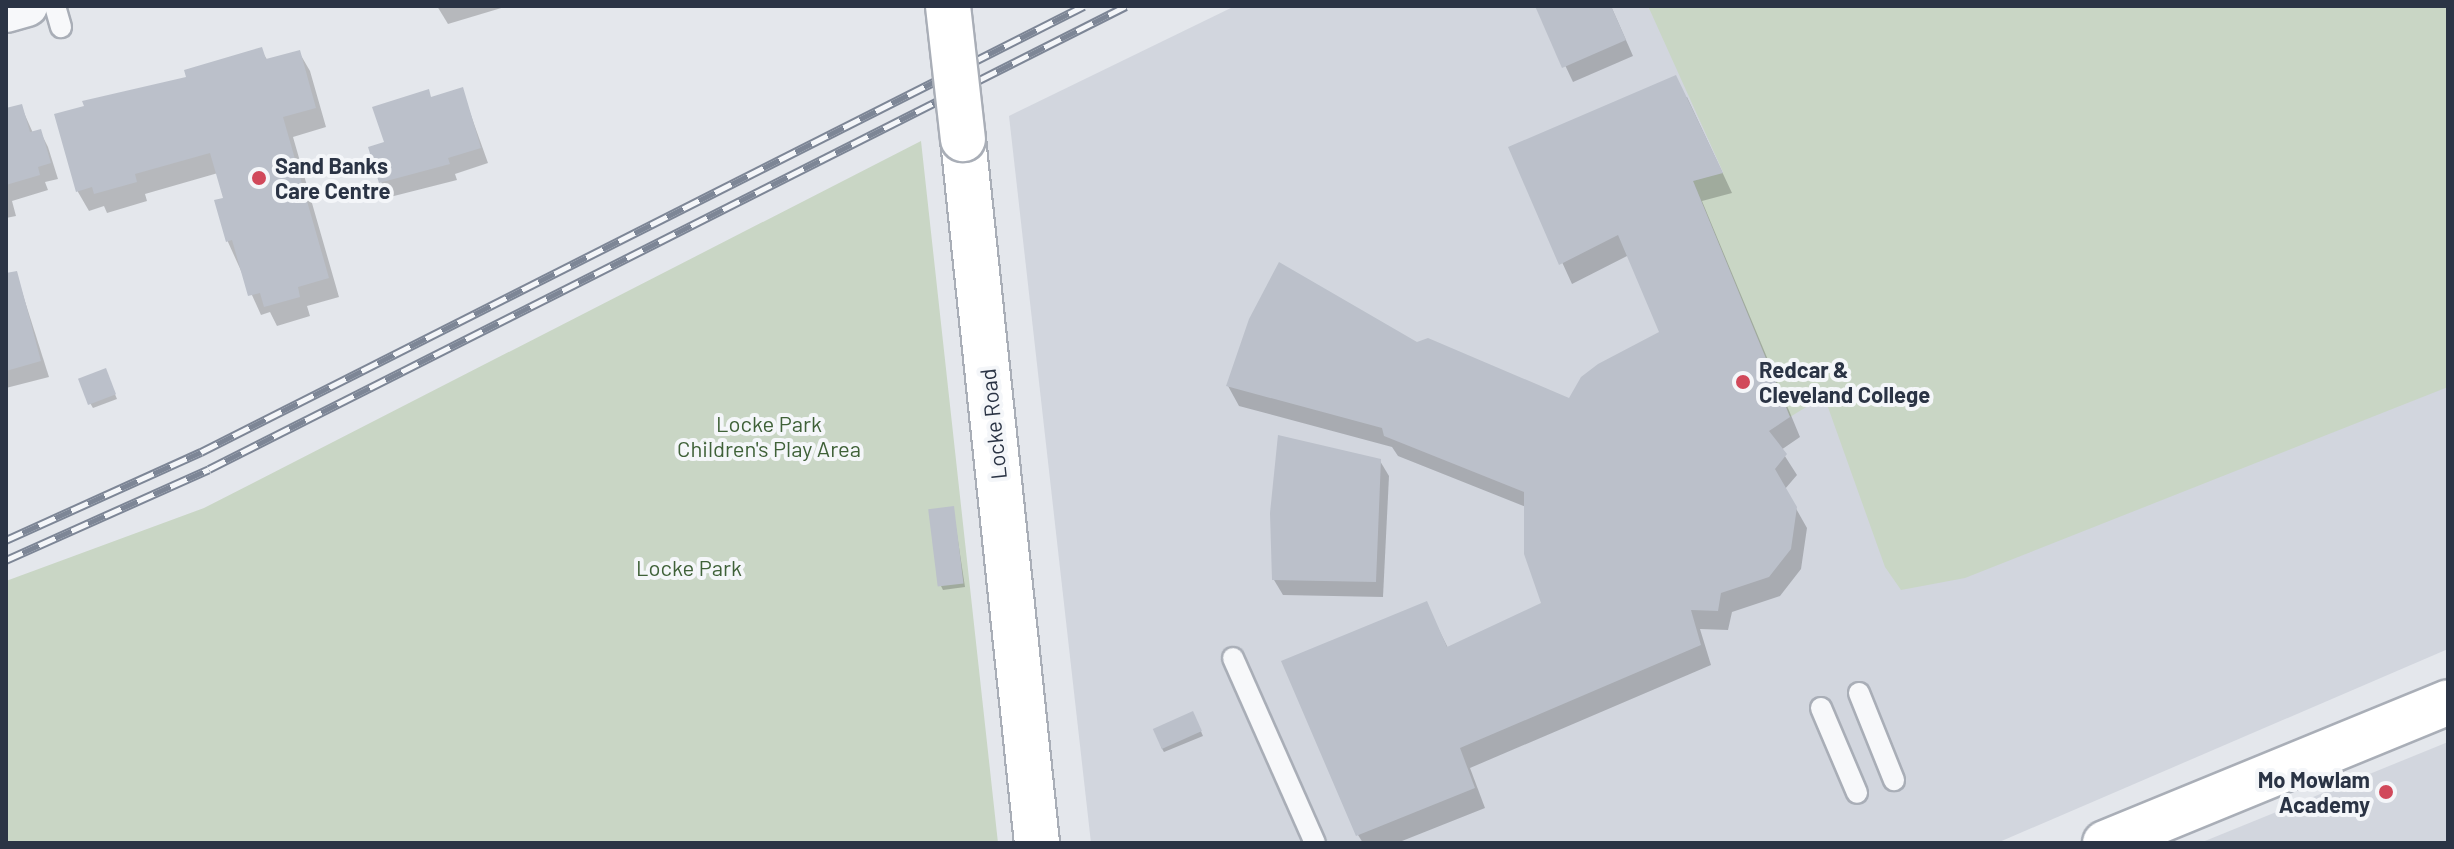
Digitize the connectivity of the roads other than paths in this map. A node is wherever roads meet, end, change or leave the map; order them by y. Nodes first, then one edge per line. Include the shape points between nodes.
1 (27, 6) edge
2 (55, 6) edge
3 (948, 6) edge
4 (6, 12) edge
5 (61, 27) dead end
6 (1233, 658) dead end
7 (1859, 693) dead end
8 (2448, 702) edge
9 (1821, 708) dead end
10 (1894, 780) dead end
11 (1857, 793) dead end
12 (2124, 839) edge
13 (1037, 843) edge
14 (1315, 843) edge

1 - 4 street
2 - 5 lane
3 - 13 street, Locke Road, bridge
6 - 14 lane
7 - 10 lane
8 - 12 street
9 - 11 lane

